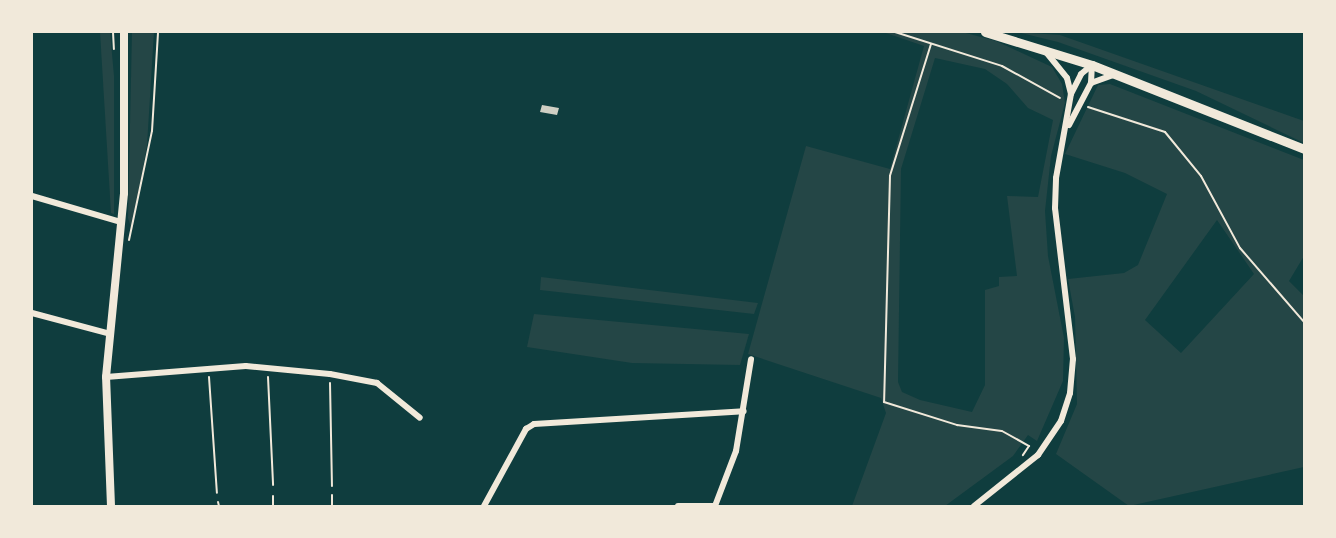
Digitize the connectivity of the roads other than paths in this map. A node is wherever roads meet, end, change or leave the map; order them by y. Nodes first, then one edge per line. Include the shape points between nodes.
1 (124, 32) edge
2 (985, 32) edge
3 (1044, 50) junction
4 (1092, 65) junction
5 (1117, 75) junction
6 (1091, 83) junction
7 (1071, 94) junction
8 (1066, 131) junction
9 (1305, 150) edge
10 (32, 196) edge
11 (121, 222) junction
12 (32, 313) edge
13 (107, 333) junction
14 (751, 359) dead end
15 (106, 377) junction
16 (744, 411) junction
17 (420, 418) dead end
18 (715, 506) edge
19 (111, 507) edge
20 (484, 507) edge
21 (678, 507) edge
22 (974, 507) edge

1 - 11 street
2 - 3 main road
3 - 4 main road
3 - 7 street via 1067,78
4 - 5 main road
4 - 6 street
4 - 7 street via 1081,74
5 - 6 street
5 - 9 main road
6 - 8 street
7 - 8 street
8 - 22 street via 1056,178 1055,208 1071,331 1070,393 1060,421 1038,455
10 - 11 street
11 - 13 street
12 - 13 street
13 - 15 street
14 - 16 street
15 - 17 street via 208,368 330,374 377,383
15 - 19 street
16 - 18 street via 736,451
16 - 20 street via 534,424 526,429
18 - 21 street

